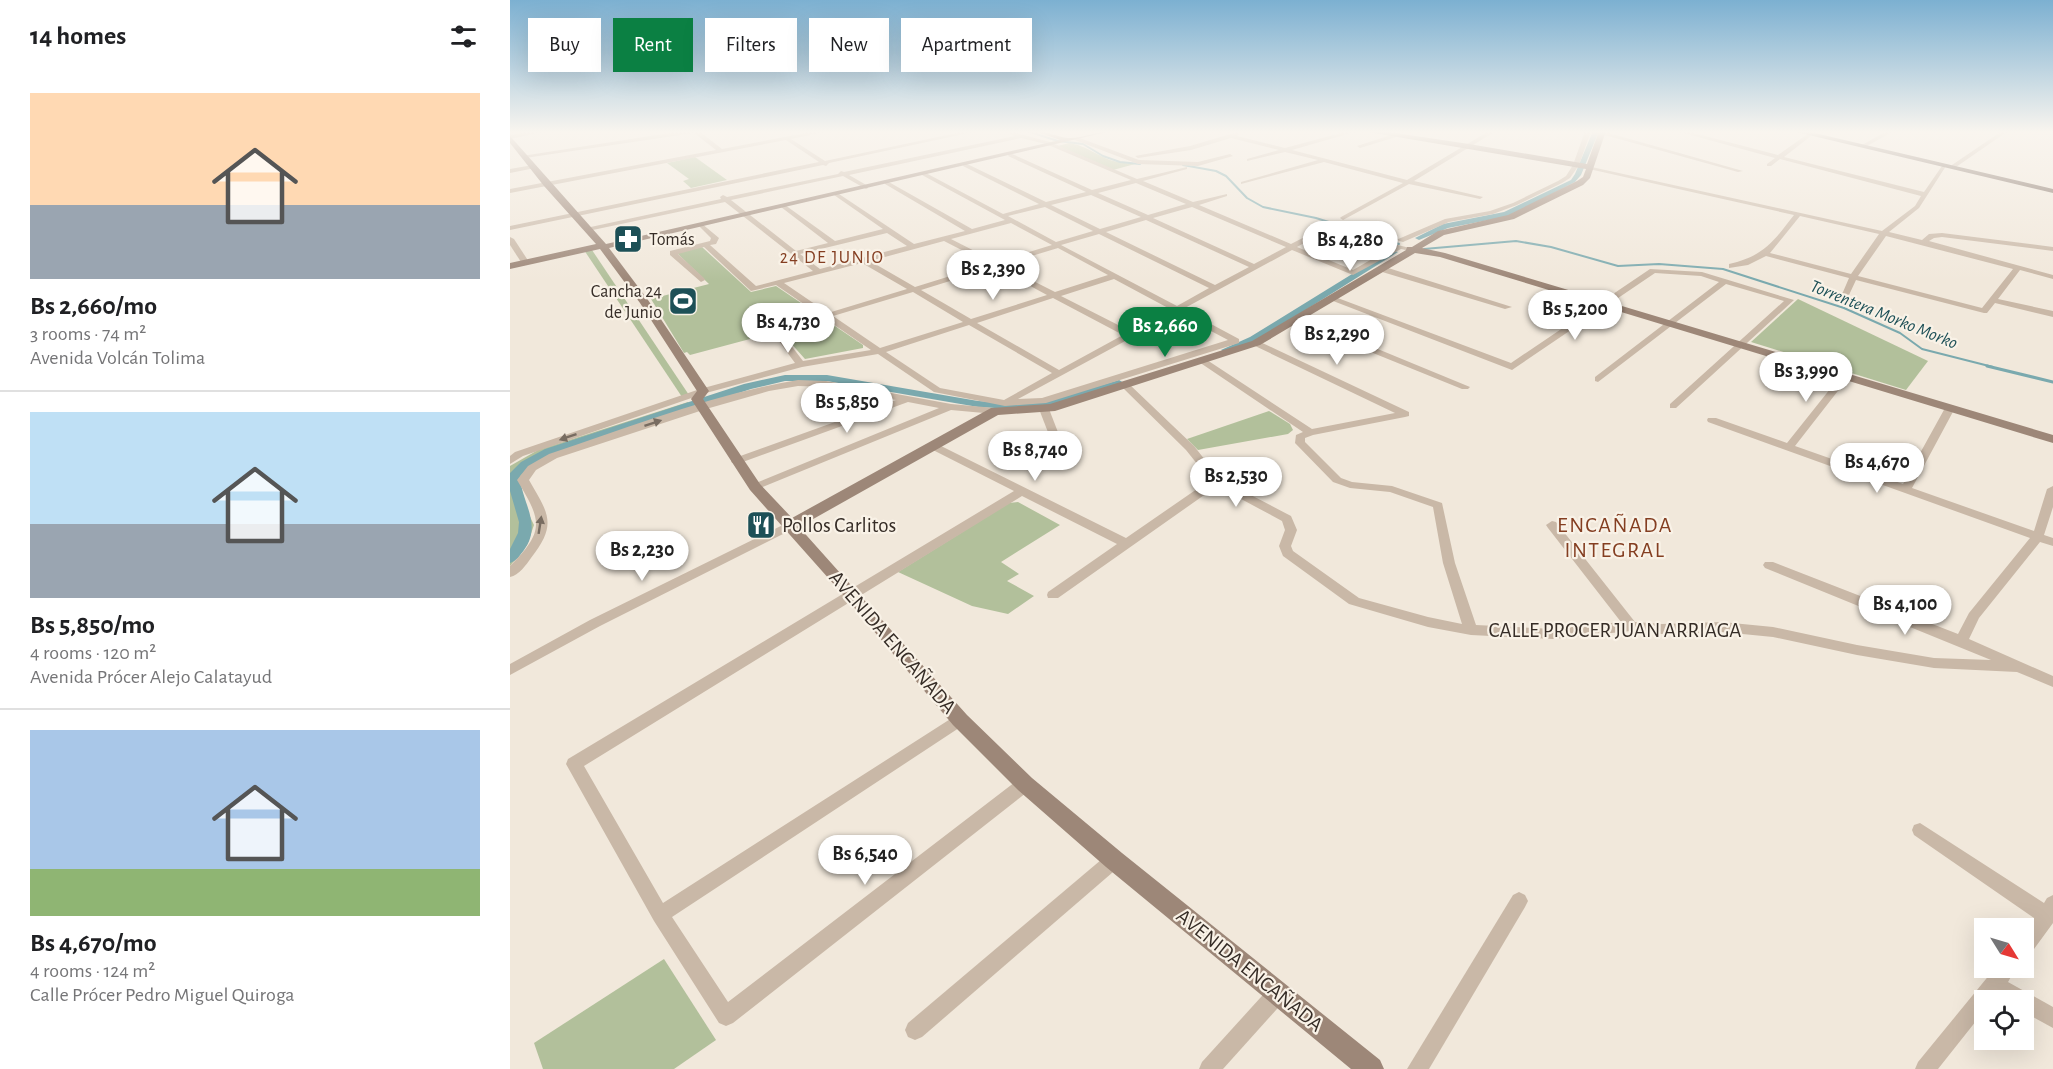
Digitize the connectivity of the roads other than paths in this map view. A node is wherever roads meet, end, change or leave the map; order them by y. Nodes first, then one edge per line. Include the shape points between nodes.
1 (544, 181) edge
2 (563, 181) edge
3 (735, 181) edge
4 (813, 181) edge
5 (855, 181) edge
6 (895, 181) edge
7 (937, 181) edge
8 (997, 181) edge
9 (1065, 181) edge
10 (1135, 181) joint
11 (1250, 181) edge
12 (1404, 181) edge
13 (1560, 181) edge
14 (1583, 181) edge
15 (1651, 181) edge
16 (1870, 181) edge
17 (1935, 181) edge
18 (2010, 181) edge
19 (2015, 181) edge
20 (1408, 182) junction
21 (886, 183) junction
22 (1243, 183) dead end
23 (546, 184) junction
24 (711, 186) junction
25 (866, 188) junction
26 (2053, 190) edge
27 (510, 191) edge
28 (1091, 193) junction
29 (836, 194) junction
30 (1225, 195) dead end
31 (1926, 195) junction
32 (1480, 197) dead end
33 (727, 200) junction
34 (1046, 205) junction
35 (1191, 205) junction
36 (783, 206) junction
37 (1799, 213) junction
38 (575, 214) junction
39 (745, 215) junction
40 (1002, 216) junction
41 (1146, 218) junction
42 (1343, 218) dead end
43 (1011, 221) junction
44 (701, 225) junction
45 (510, 228) edge
46 (588, 229) junction
47 (889, 230) junction
48 (970, 231) junction
49 (1100, 232) junction
50 (1884, 233) junction
51 (944, 238) junction
52 (510, 239) edge
53 (1923, 242) junction
54 (834, 243) junction
55 (1399, 243) junction
56 (706, 245) junction
57 (1057, 245) junction
58 (602, 246) junction
59 (913, 247) junction
60 (1291, 247) junction
61 (1414, 247) junction
62 (2053, 249) edge
63 (795, 254) junction
64 (1767, 254) junction
65 (863, 260) junction
66 (525, 262) junction
67 (996, 265) junction
68 (510, 266) edge
69 (1732, 266) dead end
70 (1255, 267) junction
71 (1382, 269) junction
72 (2017, 269) junction
73 (819, 272) junction
74 (1114, 276) junction
75 (1853, 277) junction
76 (2053, 277) edge
77 (701, 280) dead end
78 (1725, 281) junction
79 (778, 283) junction
80 (1216, 289) junction
81 (914, 290) junction
82 (1054, 296) junction
83 (1837, 297) dead end
84 (1332, 299) junction
85 (1994, 300) junction
86 (1605, 304) junction
87 (1508, 307) dead end
88 (1178, 310) junction
89 (2053, 314) edge
90 (826, 316) junction
91 (1297, 319) junction
92 (969, 322) junction
93 (1671, 323) junction
94 (777, 333) dead end
95 (1130, 335) junction
96 (1256, 343) junction
97 (1742, 344) junction
98 (880, 351) junction
99 (1204, 362) junction
100 (801, 364) junction
101 (1058, 373) junction
102 (1845, 376) junction
103 (1598, 379) dead end
104 (1126, 386) junction
105 (1465, 387) dead end
106 (908, 399) junction
107 (700, 400) junction
108 (1673, 406) dead end
109 (951, 407) junction
110 (1000, 407) junction
111 (1950, 408) junction
112 (1044, 409) junction
113 (1712, 420) dead end
114 (1310, 432) junction
115 (2053, 439) edge
116 (933, 447) junction
117 (1789, 447) junction
118 (1060, 453) dead end
119 (510, 461) edge
120 (736, 461) junction
121 (1216, 481) junction
122 (755, 487) junction
123 (1906, 489) junction
124 (2053, 489) edge
125 (1022, 492) junction
126 (1551, 525) dead end
127 (789, 526) junction
128 (2038, 536) junction
129 (2053, 542) edge
130 (1125, 543) junction
131 (1769, 565) dead end
132 (510, 573) edge
133 (852, 594) junction
134 (1053, 595) dead end
135 (1631, 626) junction
136 (1471, 630) junction
137 (1961, 641) junction
138 (2020, 667) junction
139 (510, 670) edge
140 (2053, 682) edge
141 (960, 720) junction
142 (1025, 783) junction
143 (1920, 830) dead end
144 (1114, 860) junction
145 (1519, 901) dead end
146 (2050, 910) edge
147 (660, 915) junction
148 (2034, 932) edge
149 (2000, 978) edge
150 (1995, 985) junction
151 (2004, 990) edge
152 (1278, 993) junction
153 (2034, 1007) edge
154 (2053, 1018) edge
155 (915, 1030) dead end
156 (1209, 1069) edge
157 (1371, 1069) edge
158 (1417, 1069) edge
159 (1925, 1069) edge

1 - 23 street, AVENIDA ENCAÑADA
2 - 23 street
3 - 24 street
4 - 33 street
5 - 25 street
6 - 21 street
7 - 40 street
8 - 34 street
9 - 28 street
10 - 28 street
10 - 35 street
11 - 22 street
12 - 20 street
13 - 55 street via 1515,204 1491,213 1447,220
14 - 61 street via 1518,214 1448,230
15 - 37 street
16 - 31 street
17 - 31 street
18 - 26 main road
19 - 26 main road
20 - 32 street
20 - 42 street
21 - 25 street
21 - 48 street
23 - 27 street
23 - 38 street, AVENIDA ENCAÑADA
24 - 33 street
24 - 38 street
25 - 29 street
28 - 34 street
28 - 41 street
29 - 36 street
29 - 47 street
30 - 35 street
31 - 50 street
33 - 39 street
33 - 46 street
34 - 40 street
34 - 49 street
35 - 41 street
35 - 60 street
36 - 39 street
36 - 54 street
37 - 50 street
37 - 64 street
38 - 45 street
38 - 46 street, AVENIDA ENCAÑADA
39 - 44 street
39 - 63 street
40 - 43 street
41 - 49 street
41 - 70 street
43 - 48 street
43 - 57 street
44 - 56 street via 715,238
44 - 58 street
46 - 58 street, AVENIDA ENCAÑADA
47 - 54 street
47 - 59 street
48 - 51 street
49 - 57 street
49 - 80 street
50 - 53 street
50 - 75 street
51 - 59 street
51 - 67 street
52 - 66 street
53 - 62 street via 1942,235
53 - 72 street
54 - 63 street
55 - 60 street via 1324,228
55 - 60 street via 1353,273
55 - 61 street
56 - 77 street via 673,253
56 - 79 street via 754,289
57 - 67 street
57 - 74 street
58 - 66 street
58 - 107 street, AVENIDA ENCAÑADA via 644,302
59 - 65 street
60 - 70 street
61 - 71 street
61 - 86 street
63 - 73 street
64 - 69 street
64 - 75 street
65 - 73 street
65 - 81 street
66 - 68 street
67 - 81 street
67 - 82 street
70 - 80 street
71 - 84 street
71 - 87 street
72 - 76 street
72 - 85 street
73 - 79 street
74 - 82 street
74 - 88 street
75 - 83 street via 1846,293
75 - 85 street via 1984,311
78 - 86 street via 1692,273 1653,271
78 - 93 street
78 - 97 street via 1790,300
79 - 90 street
80 - 88 street
81 - 90 street
81 - 92 street
82 - 92 street
82 - 95 street
84 - 86 street via 1512,367
84 - 91 street
85 - 89 street
86 - 93 street
88 - 95 street
88 - 110 street via 1236,341 1043,401
90 - 98 street
91 - 96 street
91 - 105 street
92 - 98 street
92 - 101 street
93 - 97 street
93 - 103 street
94 - 100 street
95 - 101 street
96 - 99 street
96 - 114 street via 1405,414
97 - 102 street
97 - 108 street
98 - 100 street
98 - 110 street via 937,390
99 - 104 street
99 - 114 street
100 - 107 street
101 - 110 street
102 - 111 street
102 - 117 street
104 - 112 street
104 - 121 street
106 - 107 street via 826,384 798,383
106 - 109 street
106 - 120 street
107 -> 119 street via 538,447
107 - 120 street, AVENIDA ENCAÑADA
132 -> 107 street via 534,545 542,526 542,516 523,480 532,468 553,456
109 - 110 street
109 - 122 street
110 - 112 street
110 - 116 street
111 - 115 street
111 - 123 street
112 - 118 street
113 - 117 street
114 - 136 street via 1300,437 1300,443 1336,480 1392,489 1438,505 1449,563
116 - 125 street
116 - 127 street
117 - 123 street
120 - 122 street, AVENIDA ENCAÑADA
121 - 130 street
121 - 136 street, CALLE PROCER JUAN ARRIAGA via 1287,519 1292,530 1285,546 1287,553 1354,601
122 - 127 street, AVENIDA ENCAÑADA
123 - 128 street
124 - 128 street
125 - 130 street
125 - 133 street
126 - 135 street
127 - 133 street, AVENIDA ENCAÑADA
127 - 139 street
128 - 129 street
128 - 137 street via 1974,616
130 - 134 street
131 - 137 street
133 - 141 street, AVENIDA ENCAÑADA
133 - 147 street via 574,764
135 - 136 street, CALLE PROCER JUAN ARRIAGA via 1553,634
135 - 138 street, CALLE PROCER JUAN ARRIAGA via 1773,632 1934,663
137 - 138 street
138 - 140 street
141 - 142 street, AVENIDA ENCAÑADA
141 - 147 street
142 - 144 street, AVENIDA ENCAÑADA
142 - 147 street via 726,1016
143 - 146 street
144 - 152 street, AVENIDA ENCAÑADA
144 - 155 street
145 - 158 street
146 - 148 street
149 - 150 street
150 - 151 street
150 - 159 street
152 - 156 street
152 - 157 street, AVENIDA ENCAÑADA
153 - 154 street

